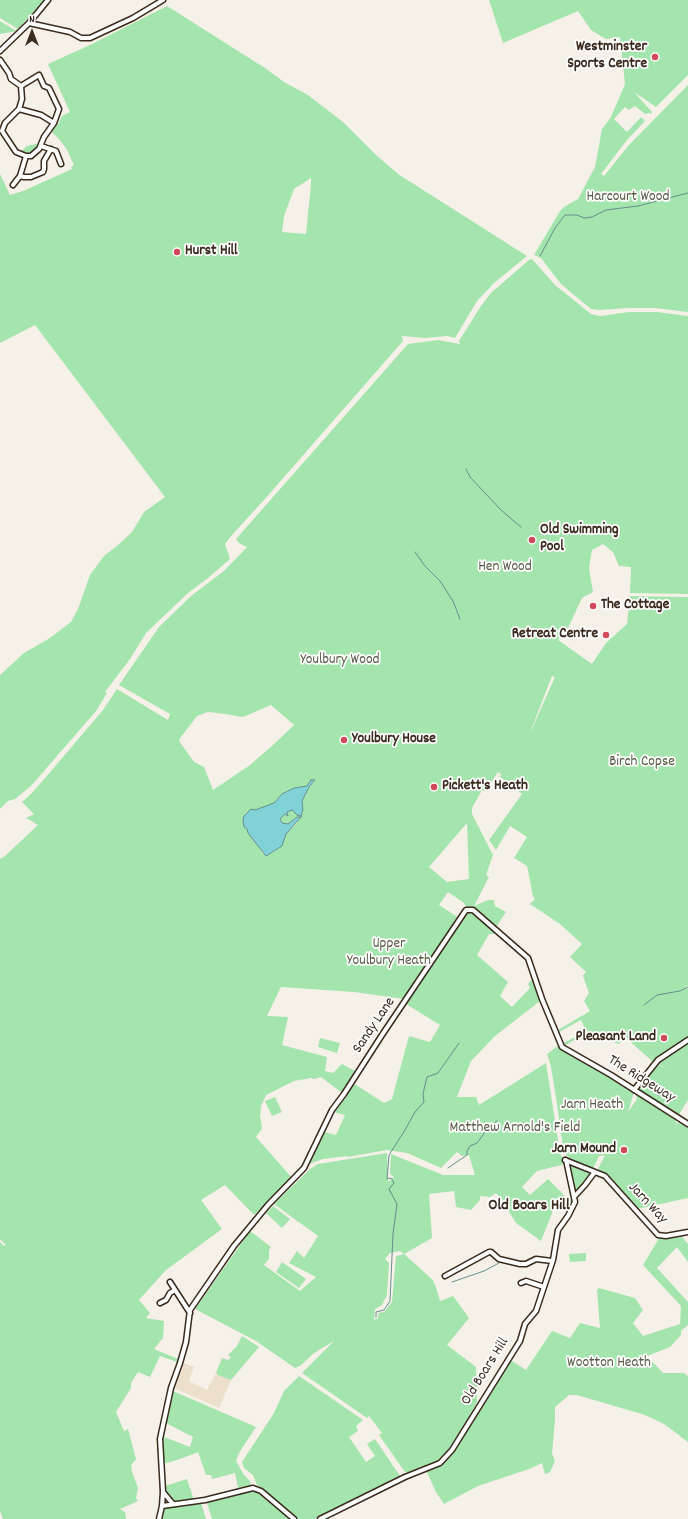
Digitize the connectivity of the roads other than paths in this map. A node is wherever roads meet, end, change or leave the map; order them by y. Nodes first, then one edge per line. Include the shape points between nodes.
1 (48, 0) edge
2 (163, 0) edge
3 (29, 23) junction
4 (0, 51) edge
5 (0, 60) edge
6 (21, 86) junction
7 (20, 109) junction
8 (53, 125) junction
9 (41, 146) junction
10 (51, 149) junction
11 (26, 156) junction
12 (61, 164) dead end
13 (20, 176) junction
14 (13, 185) dead end
15 (470, 909) joint
16 (688, 1040) edge
17 (634, 1090) junction
18 (688, 1124) edge
19 (594, 1173) junction
20 (574, 1197) junction
21 (688, 1232) edge
22 (552, 1261) junction
23 (445, 1276) dead end
24 (170, 1282) dead end
25 (521, 1283) dead end
26 (544, 1287) junction
27 (175, 1290) junction
28 (160, 1303) dead end
29 (190, 1313) junction
30 (163, 1492) junction
31 (173, 1504) junction
32 (162, 1506) junction
33 (159, 1519) edge
34 (294, 1519) edge
35 (320, 1519) edge

1 - 3 street
2 - 3 street via 133,18 90,38 81,38 70,32
3 - 4 street
5 - 6 street via 11,79
6 - 7 street
6 - 8 street via 39,75 44,86 49,88 59,109
7 - 8 street via 41,115
7 - 11 street via 5,123 2,131 13,149
8 - 9 street
9 - 10 street
9 - 11 street via 32,156
10 - 12 street via 56,150
10 - 13 street via 44,161 43,172 31,177
11 - 13 street
13 - 14 street
15 - 17 street, The Ridgeway via 528,958 562,1047
15 - 29 street, Sandy Lane via 466,910 332,1110 308,1163 234,1246
16 - 17 street via 658,1060
17 - 18 street, The Ridgeway
19 - 20 street, Old Boars Hill
19 - 20 street via 565,1160
19 - 21 street, Jarn Way via 605,1176 658,1235
20 - 22 street, Old Boars Hill via 575,1202 570,1213 558,1230
22 - 23 street via 536,1259 520,1264 500,1259 491,1252
22 - 26 street, Old Boars Hill
24 - 27 street
25 - 26 street via 526,1281
26 - 35 street, Old Boars Hill via 536,1311 525,1324 520,1341 445,1459
27 - 28 street
27 - 29 street
29 - 30 street via 186,1342 171,1388 160,1439
30 - 31 street
30 - 32 street
31 - 32 street
31 - 34 street via 205,1500 253,1488 261,1491
32 - 33 street

